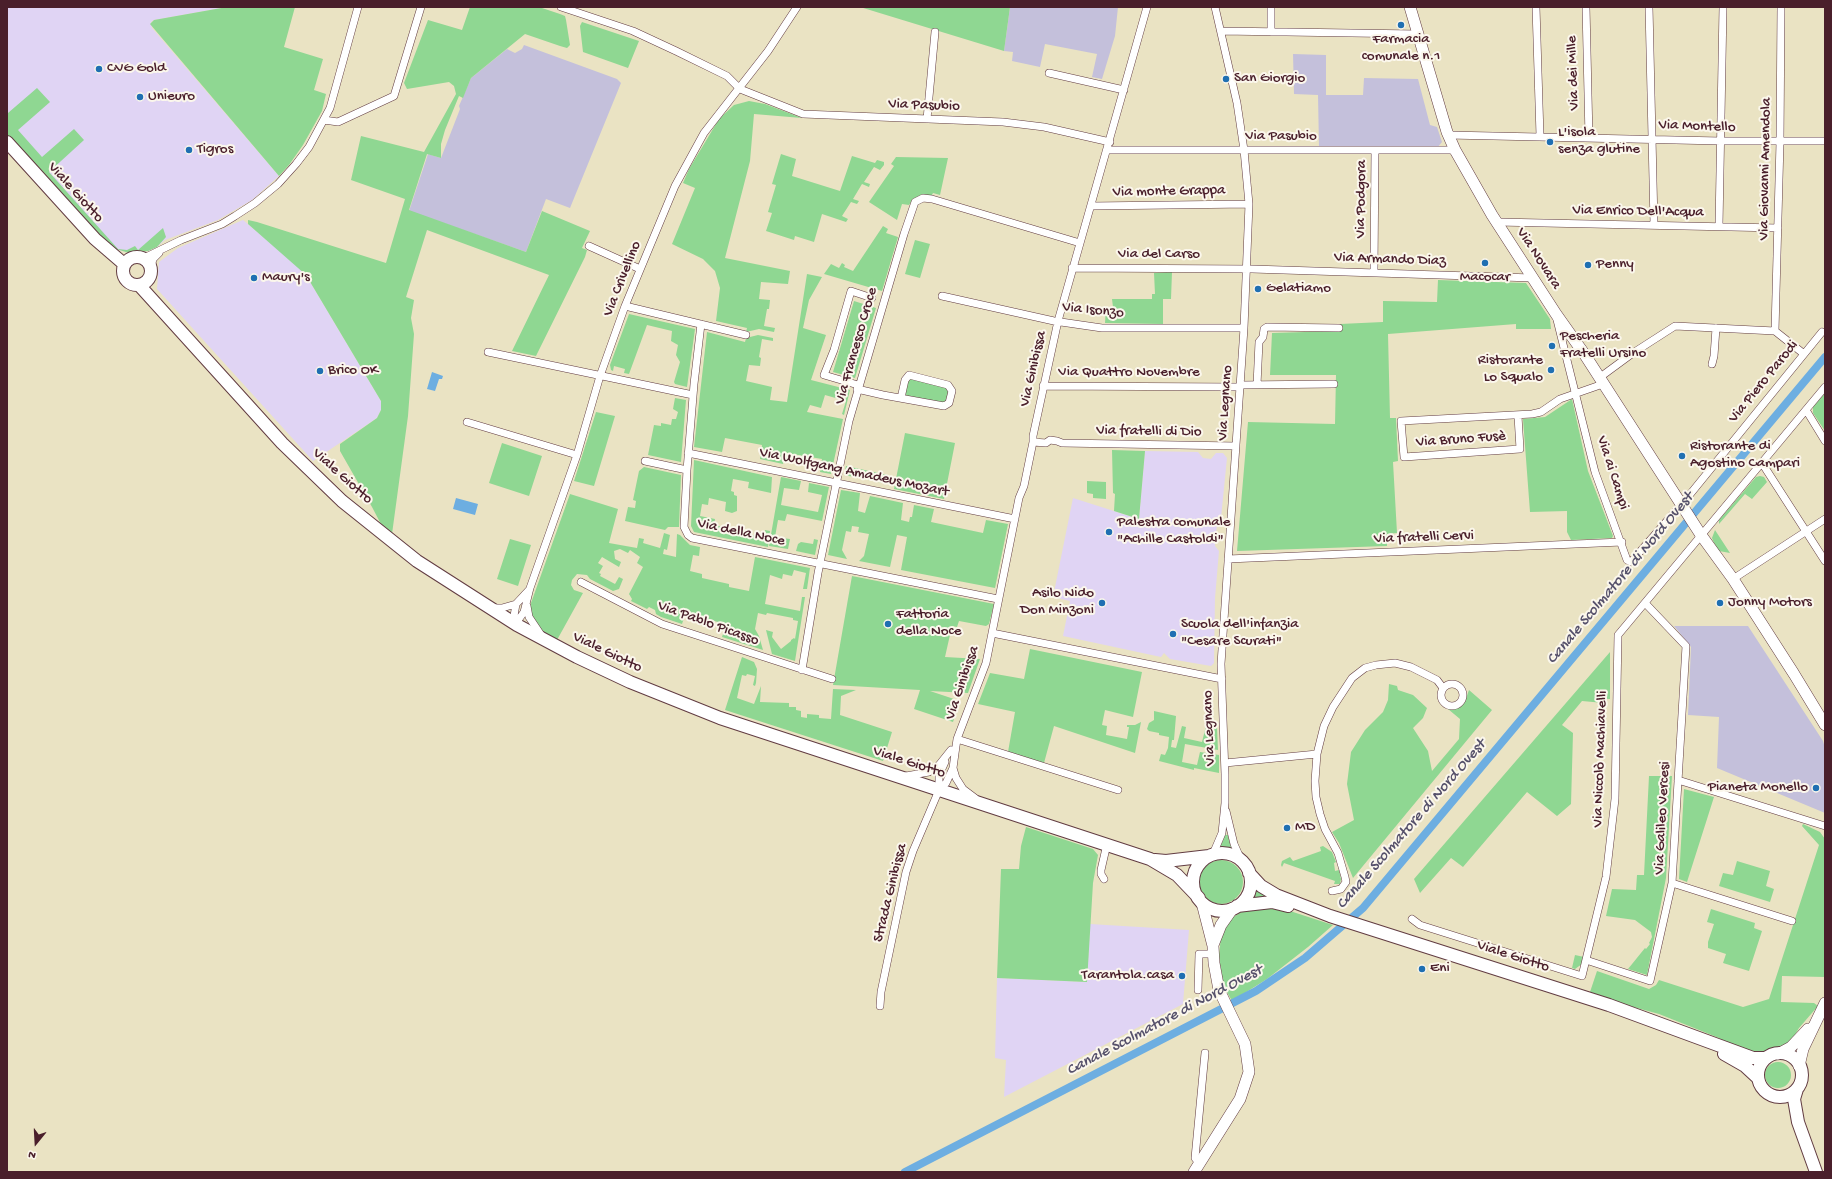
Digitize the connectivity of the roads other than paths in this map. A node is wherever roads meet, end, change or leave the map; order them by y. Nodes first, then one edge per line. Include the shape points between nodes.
1 (358, 7) edge
2 (421, 7) edge
3 (561, 7) edge
4 (797, 7) edge
5 (1147, 7) edge
6 (1215, 7) edge
7 (1271, 7) edge
8 (1410, 7) edge
9 (1536, 7) edge
10 (1586, 7) edge
11 (1649, 7) edge
12 (1723, 7) edge
13 (1781, 7) edge
14 (575, 9) edge
15 (1221, 31) junction
16 (935, 32) dead end
17 (1271, 32) junction
18 (1417, 34) junction
19 (1049, 73) dead end
20 (740, 89) junction
21 (1124, 90) junction
22 (928, 119) junction
23 (324, 120) junction
24 (1448, 135) junction
25 (1540, 136) junction
26 (1589, 138) junction
27 (1652, 139) junction
28 (1721, 141) junction
29 (1825, 141) edge
30 (7, 142) edge
31 (1780, 142) junction
32 (1109, 146) junction
33 (7, 147) edge
34 (1244, 150) junction
35 (1375, 150) junction
36 (1455, 150) junction
37 (20, 157) junction
38 (1248, 204) junction
39 (1091, 206) junction
40 (1497, 222) junction
41 (1654, 224) junction
42 (1719, 226) junction
43 (1778, 228) junction
44 (1080, 243) junction
45 (590, 246) dead end
46 (160, 251) junction
47 (140, 264) junction
48 (1072, 268) junction
49 (640, 269) junction
50 (1246, 269) junction
51 (1374, 272) junction
52 (1533, 278) junction
53 (139, 285) junction
54 (942, 296) dead end
55 (872, 298) dead end
56 (154, 301) junction
57 (625, 306) junction
58 (1556, 314) junction
59 (1058, 321) junction
60 (701, 324) junction
61 (1244, 328) junction
62 (1339, 328) dead end
63 (1716, 328) junction
64 (1775, 331) junction
65 (1822, 332) dead end
66 (746, 335) dead end
67 (488, 352) dead end
68 (1804, 354) junction
69 (1712, 364) dead end
70 (600, 376) junction
71 (1601, 380) junction
72 (1334, 384) dead end
73 (1257, 385) junction
74 (1043, 386) junction
75 (1240, 386) junction
76 (858, 387) junction
77 (1825, 387) edge
78 (1576, 393) junction
79 (693, 395) junction
80 (901, 398) junction
81 (1806, 410) junction
82 (1518, 416) junction
83 (467, 422) dead end
84 (1825, 441) edge
85 (1033, 442) junction
86 (1236, 446) junction
87 (688, 453) junction
88 (577, 455) junction
89 (646, 461) dead end
90 (1762, 463) junction
91 (686, 470) junction
92 (837, 482) junction
93 (1682, 506) junction
94 (1015, 519) junction
95 (1825, 519) edge
96 (1806, 531) junction
97 (1700, 533) junction
98 (1622, 542) junction
99 (1228, 559) junction
100 (1825, 561) edge
101 (820, 563) junction
102 (1733, 580) junction
103 (581, 582) dead end
104 (530, 588) junction
105 (998, 599) junction
106 (1645, 603) junction
107 (516, 604) junction
108 (526, 604) junction
109 (490, 608) junction
110 (513, 622) junction
111 (992, 633) junction
112 (543, 639) junction
113 (802, 670) junction
114 (832, 679) dead end
115 (1222, 679) junction
116 (1443, 688) dead end
117 (1825, 725) edge
118 (957, 739) junction
119 (951, 750) junction
120 (1317, 754) junction
121 (1225, 763) junction
122 (953, 768) junction
123 (900, 777) junction
124 (1678, 780) junction
125 (939, 790) junction
126 (1118, 790) dead end
127 (1225, 803) junction
128 (985, 805) junction
129 (1822, 825) edge
130 (1825, 832) edge
131 (1107, 844) junction
132 (1211, 855) junction
133 (1150, 859) junction
134 (1242, 862) junction
135 (1249, 873) junction
136 (1104, 879) dead end
137 (1672, 883) junction
138 (1332, 891) dead end
139 (1200, 900) junction
140 (1235, 907) junction
141 (1330, 916) junction
142 (1412, 919) dead end
143 (1792, 921) dead end
144 (1214, 950) junction
145 (1586, 960) junction
146 (1198, 990) dead end
147 (1825, 1003) edge
148 (880, 1006) dead end
149 (1815, 1021) junction
150 (1686, 1033) junction
151 (1205, 1054) dead end
152 (1778, 1054) junction
153 (1766, 1058) junction
154 (1799, 1066) junction
155 (1758, 1078) junction
156 (1797, 1089) junction
157 (1776, 1097) junction
158 (1798, 1122) junction
159 (1197, 1168) edge
160 (1816, 1172) edge

1 - 23 street via 330,108
2 - 23 street via 394,96 338,122
3 - 14 street
4 - 20 street, Via Crivellino
5 - 21 street, Via Ginibissa
6 - 15 street, Via Legnano
7 - 17 street
8 - 18 street, Via Novara
9 - 25 street
10 - 26 street, Via dei Mille
11 - 27 street
12 - 28 street
13 - 31 street, Via Giovanni Amendola
14 - 20 street via 676,50 727,76
15 - 17 street
15 - 34 street, Via Legnano via 1237,103
16 - 22 street
17 - 18 street
18 - 24 street, Via Novara
19 - 21 street
20 - 22 street, Via Pasubio via 803,114
20 - 49 street, Via Crivellino via 704,132 675,186
21 - 32 street, Via Ginibissa
22 - 32 street, Via Pasubio via 1037,126
23 - 46 street via 309,147 278,184 222,224
24 - 25 street, Via Montello
24 - 36 street, Via Novara
25 - 26 street, Via Montello
26 - 27 street, Via Montello
27 - 28 street, Via Montello
27 - 41 street
28 - 31 street, Via Montello
28 - 42 street
29 - 31 street, Via Montello
30 - 37 main road, Viale Giotto
31 - 43 street, Via Giovanni Amendola
32 - 34 street, Via Pasubio
32 - 39 street, Via Ginibissa
33 - 37 main road, Viale Giotto
34 - 35 street, Via Pasubio
34 - 38 street, Via Legnano
35 - 36 street, Via Pasubio
35 - 51 street, Via Podgora
36 - 40 street, Via Novara
37 - 47 main road, Viale Giotto via 95,239 107,249
38 - 39 street, Via monte Grappa
38 - 50 street, Via Legnano
39 - 44 street, Via Ginibissa
40 - 41 street, Via Enrico Dell'Acqua
40 - 52 street, Via Novara
41 - 42 street, Via Enrico Dell'Acqua
42 - 43 street, Via Enrico Dell'Acqua
43 - 64 street, Via Giovanni Amendola
44 - 48 street, Via Ginibissa
44 - 76 street, Via Francesco Croce via 932,199 923,198 915,202
45 - 49 street
46 - 47 street
46 - 47 street via 152,259
47 - 53 main road via 146,282
47 - 53 main road, Viale Giotto via 123,272 125,279 131,284
47 - 56 main road, Viale Giotto
48 - 50 street, Via del Carso
48 - 59 street, Via Ginibissa
49 - 57 street, Via Crivellino
50 - 51 street, Via Armando Diaz
50 - 61 street, Via Legnano
51 - 52 street, Via Armando Diaz
52 - 58 street, Via Novara
53 - 56 main road, Viale Giotto
54 - 59 street, Via Isonzo
55 - 76 street via 851,292 824,375
56 - 109 main road, Viale Giotto via 177,330 282,443 342,501 417,561
57 - 60 street
57 - 70 street, Via Crivellino
58 - 71 street, Via Novara
58 - 78 street, Via ai Campi
59 - 61 street, Via Isonzo via 1102,328
59 - 74 street, Via Ginibissa
60 - 66 street
60 - 79 street, Via della Noce
61 - 75 street, Via Legnano
62 - 73 street via 1264,329 1259,342
63 - 64 street, Via Bruno Fusè
63 - 69 street
63 - 71 street, Via Bruno Fusè via 1675,326 1633,353
64 - 68 street
65 - 68 street, Via Piero Parodi
67 - 70 street
68 - 93 street, Via Piero Parodi
70 - 79 street
70 - 88 street, Via Crivellino
71 - 78 street, Via Bruno Fusè
71 - 93 street, Via Novara
72 - 73 street, Via Quattro Novembre
73 - 75 street, Via Quattro Novembre
74 - 75 street, Via Quattro Novembre
74 - 85 street, Via Ginibissa via 1032,436
75 - 86 street, Via Legnano
76 - 80 street
76 - 92 street, Via Francesco Croce
77 - 81 street, Via Niccolò Machiavelli
78 - 82 street, Via Bruno Fusè via 1560,399 1541,412
78 - 98 street, Via ai Campi via 1595,472
79 - 87 street, Via della Noce
80 - 80 street via 944,406 949,403 952,391 948,385 909,374 904,380
81 - 84 street
81 - 90 street, Via Niccolò Machiavelli
82 - 82 street, Via Bruno Fusè via 1401,421 1404,457 1520,449
83 - 88 street
85 - 86 street, Via fratelli di Dio via 1046,443 1050,440 1062,443
85 - 94 street, Via Ginibissa
86 - 99 street, Via Legnano
87 - 91 street, Via della Noce
87 - 92 street, Via Wolfgang Amadeus Mozart
88 - 104 street, Via Crivellino
89 - 91 street
90 - 96 street
90 - 97 street, Via Niccolò Machiavelli
91 - 101 street, Via della Noce via 684,528 692,538
92 - 94 street, Via Wolfgang Amadeus Mozart
92 - 101 street, Via Francesco Croce
93 - 97 street, Via Novara
93 - 98 street, Via ai Campi via 1632,562 1627,560
94 - 105 street, Via Ginibissa
95 - 96 street
96 - 100 street
96 - 102 street
97 - 102 street, Via Novara
97 - 106 street, Via Niccolò Machiavelli
98 - 99 street, Via fratelli Cervi
99 - 115 street, Via Legnano
101 - 105 street, Via della Noce
101 - 113 street, Via Francesco Croce
102 - 117 street, Via Novara
103 - 113 street, Via Pablo Picasso via 662,624
104 - 107 street, Via Crivellino
104 - 108 street, Via Crivellino
105 - 111 street, Via Ginibissa
106 - 124 street, Via Galileo Vercesi via 1686,646
106 - 145 street, Via Niccolò Machiavelli via 1618,635 1615,799 1606,877
107 - 109 street
107 - 110 street
108 - 110 street, Via Crivellino via 519,619
108 - 112 street via 529,617
109 - 110 main road, Viale Giotto
110 - 112 main road, Viale Giotto
111 - 115 street
111 - 118 street, Via Ginibissa via 983,675
112 - 123 main road, Viale Giotto via 630,682 713,715
113 - 114 street, Via Pablo Picasso
115 - 121 street, Via Legnano
116 - 120 street via 1437,680 1411,667 1392,663 1365,668 1352,678 1332,707
118 - 119 street, Via Ginibissa
118 - 122 street, Via Ginibissa
118 - 126 street
119 - 123 street, Via Ginibissa via 940,765 929,772
119 - 125 street, Via Ginibissa via 939,775
120 - 121 street
120 - 138 street via 1317,804 1346,877 1341,889
121 - 127 street, Via Legnano
122 - 125 street, Via Ginibissa via 946,783
122 - 128 street via 963,789
123 - 125 main road, Viale Giotto
124 - 129 street
124 - 137 street, Via Galileo Vercesi
125 - 128 main road, Viale Giotto
125 - 148 street, Strada Ginibissa via 906,872
127 - 132 street, Via Legnano via 1222,833
127 - 134 street, Via Legnano via 1234,844
128 - 131 main road, Viale Giotto
129 - 130 street
131 - 133 main road, Viale Giotto
131 - 136 street via 1101,870
132 - 133 main road, Viale Giotto via 1166,861
132 - 134 main road, Viale Giotto via 1225,853
132 - 139 main road via 1201,862 1194,875 1195,891
133 - 139 main road, Viale Giotto via 1177,875
134 - 135 main road, Viale Giotto
135 - 140 main road via 1250,890 1245,899
135 - 141 main road, Viale Giotto via 1261,886 1276,895
137 - 143 street
137 - 145 street, Via Galileo Vercesi via 1650,982
139 - 140 main road, Viale Giotto via 1216,910
139 - 144 street
140 - 141 main road, Viale Giotto via 1272,902
140 - 144 street via 1221,925
141 - 150 main road, Viale Giotto via 1609,1005
142 - 145 street, Via Niccolò Machiavelli via 1420,925 1582,976
144 - 146 street via 1199,954
144 - 159 street via 1220,990 1245,1044 1249,1072 1240,1099
147 - 149 street
149 - 152 street via 1799,1039
149 - 154 street
150 - 153 main road, Viale Giotto via 1753,1058
150 - 155 main road, Viale Giotto via 1745,1066
151 - 159 street via 1195,1158
152 - 153 main road
152 - 154 main road via 1791,1057
153 - 155 main road via 1759,1068
154 - 156 main road via 1802,1077
155 - 157 main road via 1763,1089
156 - 157 main road via 1787,1096
156 - 158 main road via 1794,1099
157 - 158 main road
158 - 160 main road

